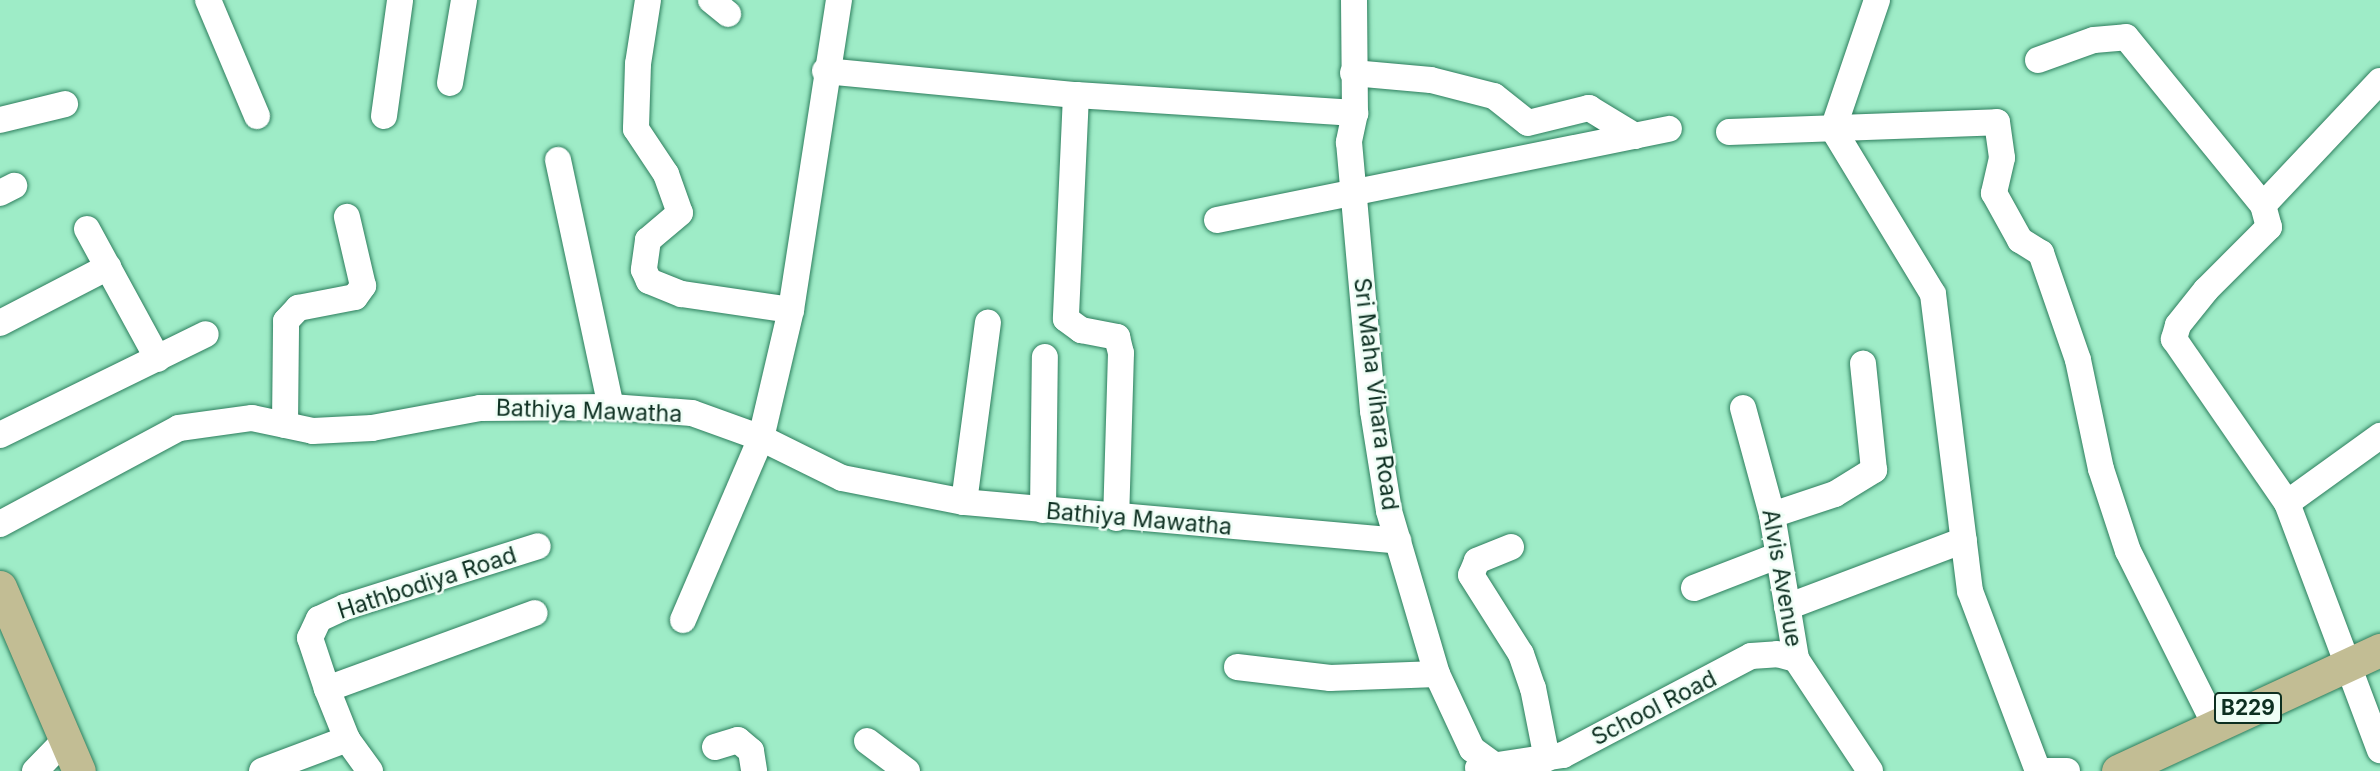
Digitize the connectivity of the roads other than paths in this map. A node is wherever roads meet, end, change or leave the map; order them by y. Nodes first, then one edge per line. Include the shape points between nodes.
1 (208, 0) edge
2 (400, 0) edge
3 (464, 0) edge
4 (648, 0) edge
5 (839, 0) edge
6 (1354, 0) edge
7 (1877, 0) edge
8 (2038, 60) dead end
9 (825, 71) junction
10 (1353, 73) junction
11 (2380, 81) edge
12 (450, 83) dead end
13 (1076, 95) junction
14 (65, 104) dead end
15 (1355, 113) junction
16 (257, 116) dead end
17 (384, 116) dead end
18 (0, 120) edge
19 (1669, 129) dead end
20 (1833, 129) junction
21 (1729, 132) dead end
22 (1636, 136) junction
23 (558, 160) dead end
24 (1353, 192) junction
25 (2263, 205) junction
26 (347, 216) dead end
27 (1217, 220) dead end
28 (87, 229) dead end
29 (108, 267) junction
30 (790, 310) junction
31 (0, 323) edge
32 (988, 323) dead end
33 (206, 334) dead end
34 (1045, 357) dead end
35 (158, 359) junction
36 (1863, 364) dead end
37 (611, 407) junction
38 (1743, 408) dead end
39 (285, 425) junction
40 (0, 435) edge
41 (2380, 436) edge
42 (761, 438) junction
43 (964, 502) junction
44 (2287, 503) junction
45 (1043, 510) junction
46 (1772, 515) junction
47 (1116, 518) junction
48 (0, 524) edge
49 (1964, 540) junction
50 (1398, 541) junction
51 (538, 547) dead end
52 (1511, 547) dead end
53 (1777, 556) junction
54 (0, 587) edge
55 (1694, 588) dead end
56 (1787, 607) junction
57 (536, 613) dead end
58 (683, 620) dead end
59 (2380, 650) edge
60 (1796, 659) junction
61 (2347, 665) junction
62 (1237, 667) dead end
63 (1437, 674) junction
64 (327, 689) junction
65 (2214, 723) junction
66 (66, 739) junction
67 (347, 739) junction
68 (866, 741) dead end
69 (715, 747) dead end
70 (2380, 750) edge
71 (1559, 762) edge
72 (1481, 767) edge
73 (36, 771) edge
74 (79, 771) edge
75 (262, 771) edge
76 (369, 771) edge
77 (754, 771) edge
78 (907, 771) edge
79 (1870, 771) edge
80 (2038, 771) edge
81 (2047, 771) edge
82 (2067, 771) edge
83 (2118, 771) edge

1 - 16 street
2 - 17 street
3 - 12 street
4 - 30 street via 637,76 636,129 666,173 680,213 648,240 644,270 649,281 682,294
5 - 9 street
6 - 10 street, Sri Maha Vihara Road
7 - 20 street
8 - 25 street via 2094,40 2126,37
9 - 13 street
9 - 30 street
10 - 15 street, Sri Maha Vihara Road
10 - 22 street via 1431,80 1494,96 1528,123 1589,108
11 - 25 street
13 - 15 street
13 - 47 street via 1066,319 1081,330 1117,337 1121,353
14 - 18 street
15 - 24 street, Sri Maha Vihara Road via 1349,142
19 - 22 street
20 - 21 street
20 - 49 street via 1933,294
20 - 65 street via 1997,122 2001,158 1994,193 2020,240 2041,253 2078,360 2101,469 2128,551
22 - 24 street
23 - 37 street
24 - 27 street
24 - 50 street, Sri Maha Vihara Road via 1373,411
25 - 44 street via 2269,227 2206,290 2178,325 2174,339
26 - 39 street via 363,286 355,297 298,308 286,321
28 - 29 street
29 - 31 street
29 - 35 street
30 - 42 street
32 - 43 street
33 - 35 street
34 - 45 street
35 - 40 street
36 - 46 street via 1874,470 1835,494
37 - 39 street, Bathiya Mawatha via 480,408 372,428 313,431
37 - 42 street, Bathiya Mawatha via 692,413
38 - 46 street, Alvis Avenue
39 - 48 street, Bathiya Mawatha via 252,418 179,428
41 - 44 street
42 - 43 street, Bathiya Mawatha via 842,478
42 - 58 street
43 - 45 street, Bathiya Mawatha
44 - 61 street
45 - 47 street, Bathiya Mawatha
46 - 53 street, Alvis Avenue
47 - 50 street, Bathiya Mawatha
49 - 56 street
49 - 80 street via 1970,591
50 - 63 street, Sri Maha Vihara Road
51 - 64 street, Hathbodiya Road via 319,619 310,638
52 - 71 street via 1477,561 1471,575 1521,654
53 - 55 street
53 - 56 street, Alvis Avenue
54 - 66 main road
56 - 60 street, Alvis Avenue
57 - 64 street
59 - 61 main road, B229
60 - 71 street, School Road via 1777,654 1751,656
60 - 79 street, Alvis Avenue
61 - 65 main road, B229
61 - 70 street
62 - 63 street via 1330,678
63 - 72 street, Sri Maha Vihara Road
64 - 67 street, Hathbodiya Road
65 - 83 main road, B229
66 - 73 street
66 - 74 main road
67 - 75 street
67 - 76 street, Hathbodiya Road
68 - 78 street
69 - 77 street via 738,740 751,751
71 - 72 street, School Road
81 - 82 street

